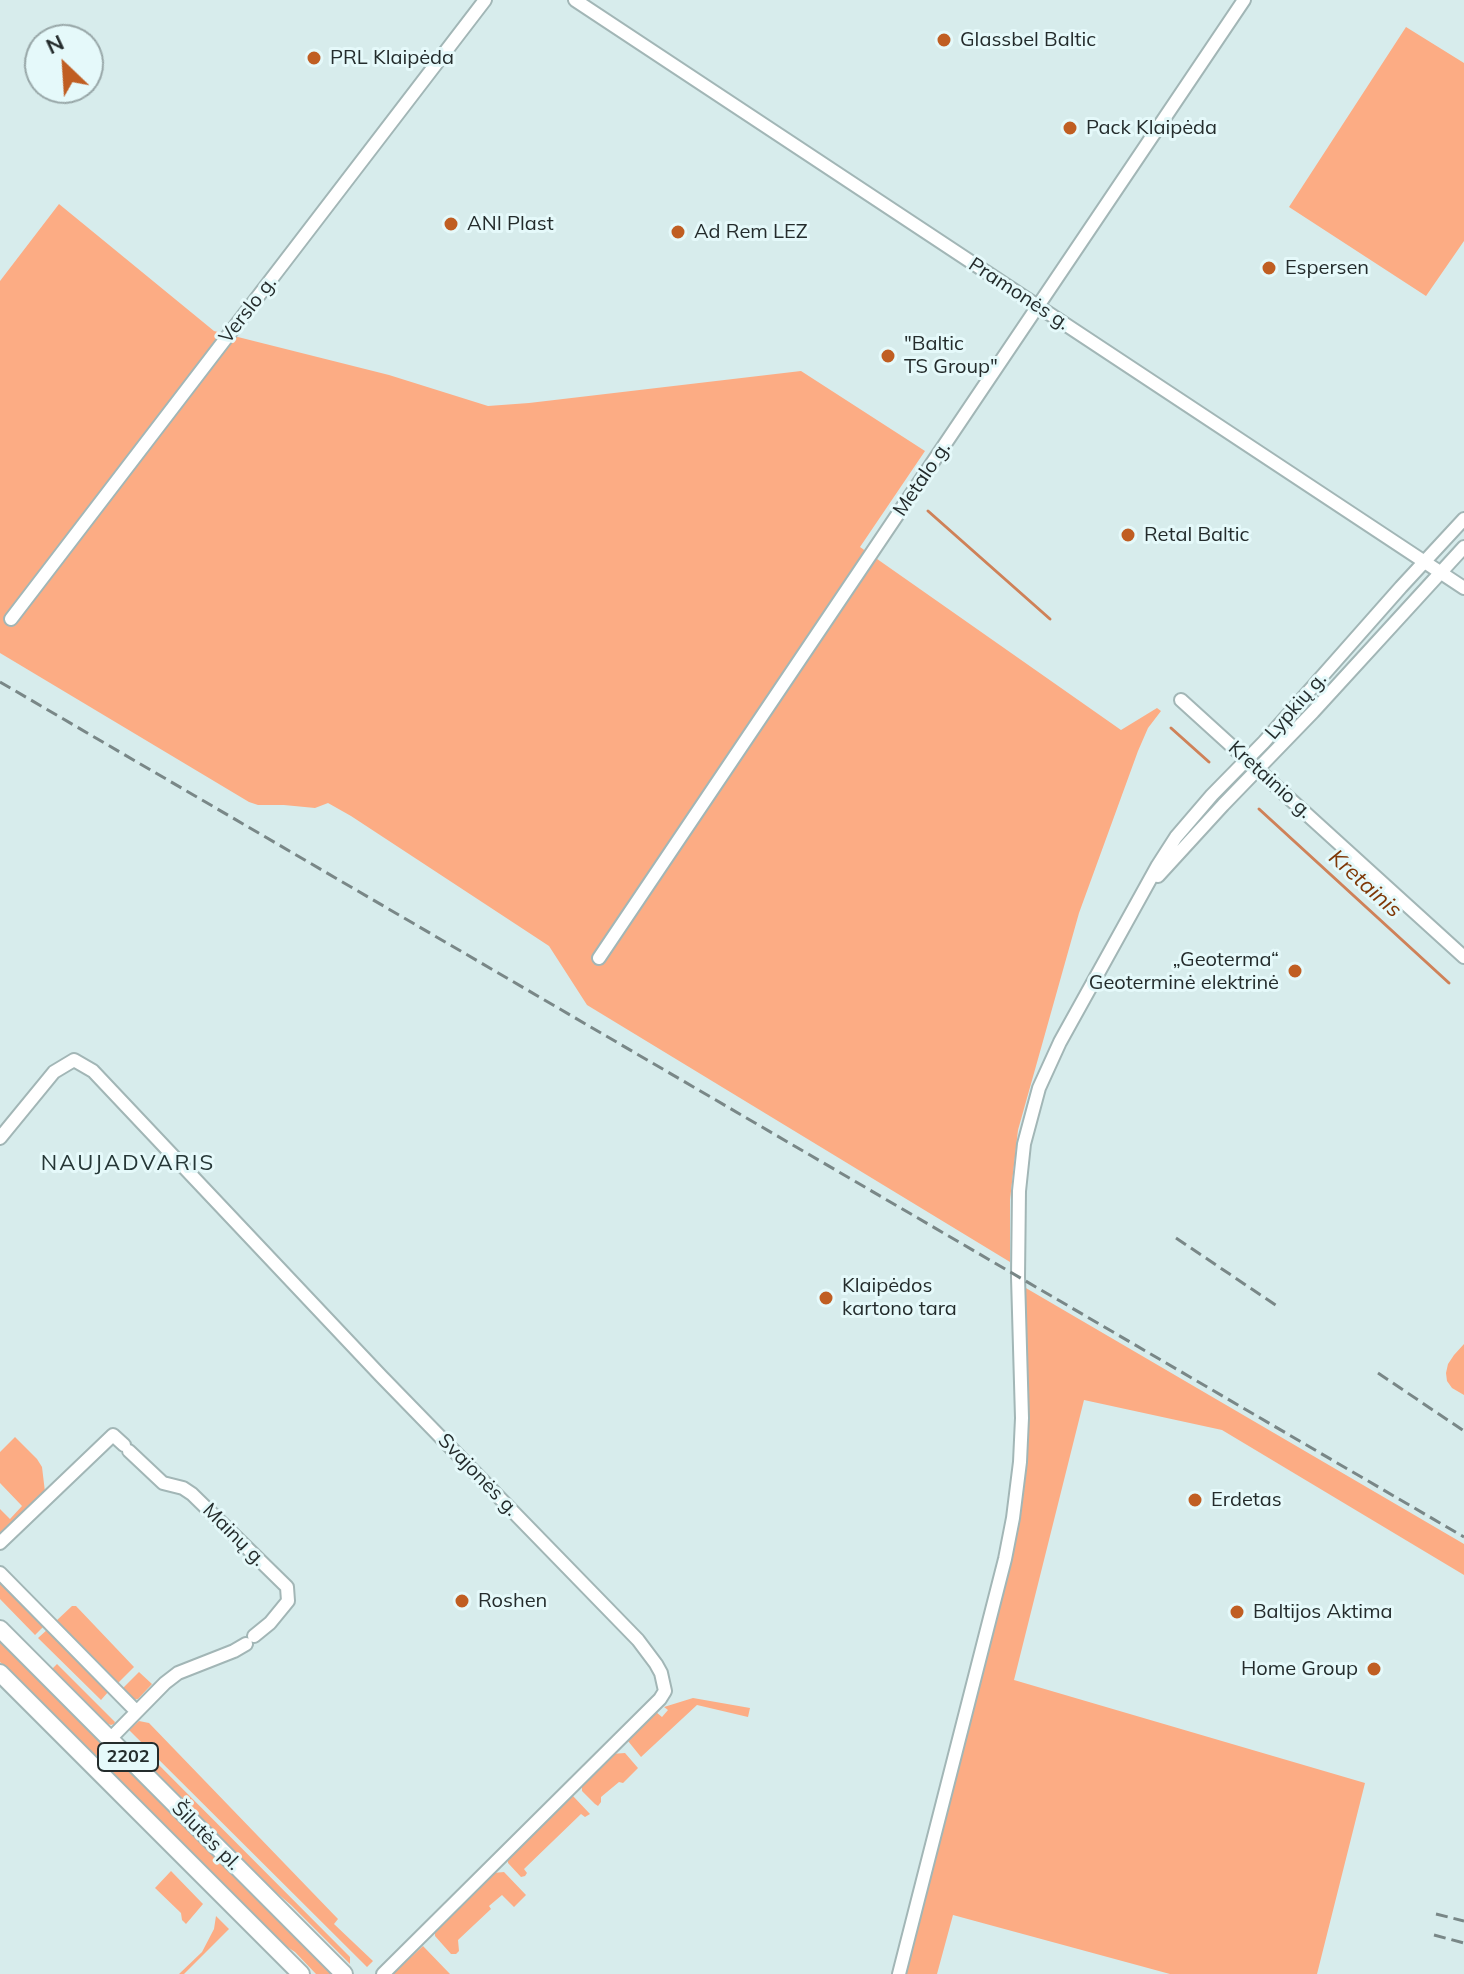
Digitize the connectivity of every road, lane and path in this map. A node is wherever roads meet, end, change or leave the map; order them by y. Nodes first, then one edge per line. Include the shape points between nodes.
1 (485, 0) edge
2 (575, 0) edge
3 (1244, 0) edge
4 (1038, 306) junction
5 (1464, 519) edge
6 (1464, 547) edge
7 (1425, 562) junction
8 (1441, 572) junction
9 (1464, 588) edge
10 (11, 619) dead end
11 (1181, 700) dead end
12 (1248, 759) junction
13 (1258, 769) junction
14 (1139, 901) junction
15 (1464, 957) edge
16 (599, 958) dead end
17 (0, 1138) edge
18 (0, 1543) edge
19 (0, 1573) edge
20 (0, 1629) edge
21 (0, 1673) edge
22 (136, 1711) junction
23 (110, 1739) junction
24 (301, 1974) edge
25 (344, 1974) edge
26 (383, 1974) edge
27 (899, 1974) edge

1 - 10 street, Verslo g.
2 - 4 street, Pramonės g.
3 - 4 street, Metalo g.
4 - 7 street, Pramonės g.
4 - 16 street, Metalo g.
5 - 7 street, Lypkių g.
6 - 8 street, Lypkių g.
7 - 8 street, Pramonės g.
7 - 12 street, Lypkių g.
8 - 9 street, Pramonės g.
8 - 13 street, Lypkių g.
11 - 12 street, Kretainio g.
12 - 13 street, Kretainio g.
12 - 14 street, Lypkių g. via 1176,837
13 - 14 street, Lypkių g.
13 - 15 street, Kretainio g.
14 - 27 street, Lypkių g. via 1045,1073 1024,1144 1018,1277 1022,1418 1010,1538
17 - 26 street, Svajonės g. via 54,1072 74,1060 93,1071 638,1640 661,1673 665,1691 660,1699
18 - 22 street, Mainų g. via 113,1435 163,1483 192,1494 287,1587 288,1601 250,1640 178,1673
19 - 22 street
20 - 23 main road, Šilutės pl. / 2202
21 - 24 main road, Šilutės pl. / 2202
22 - 23 street, Mainų g.
23 - 25 main road, Šilutės pl. / 2202

